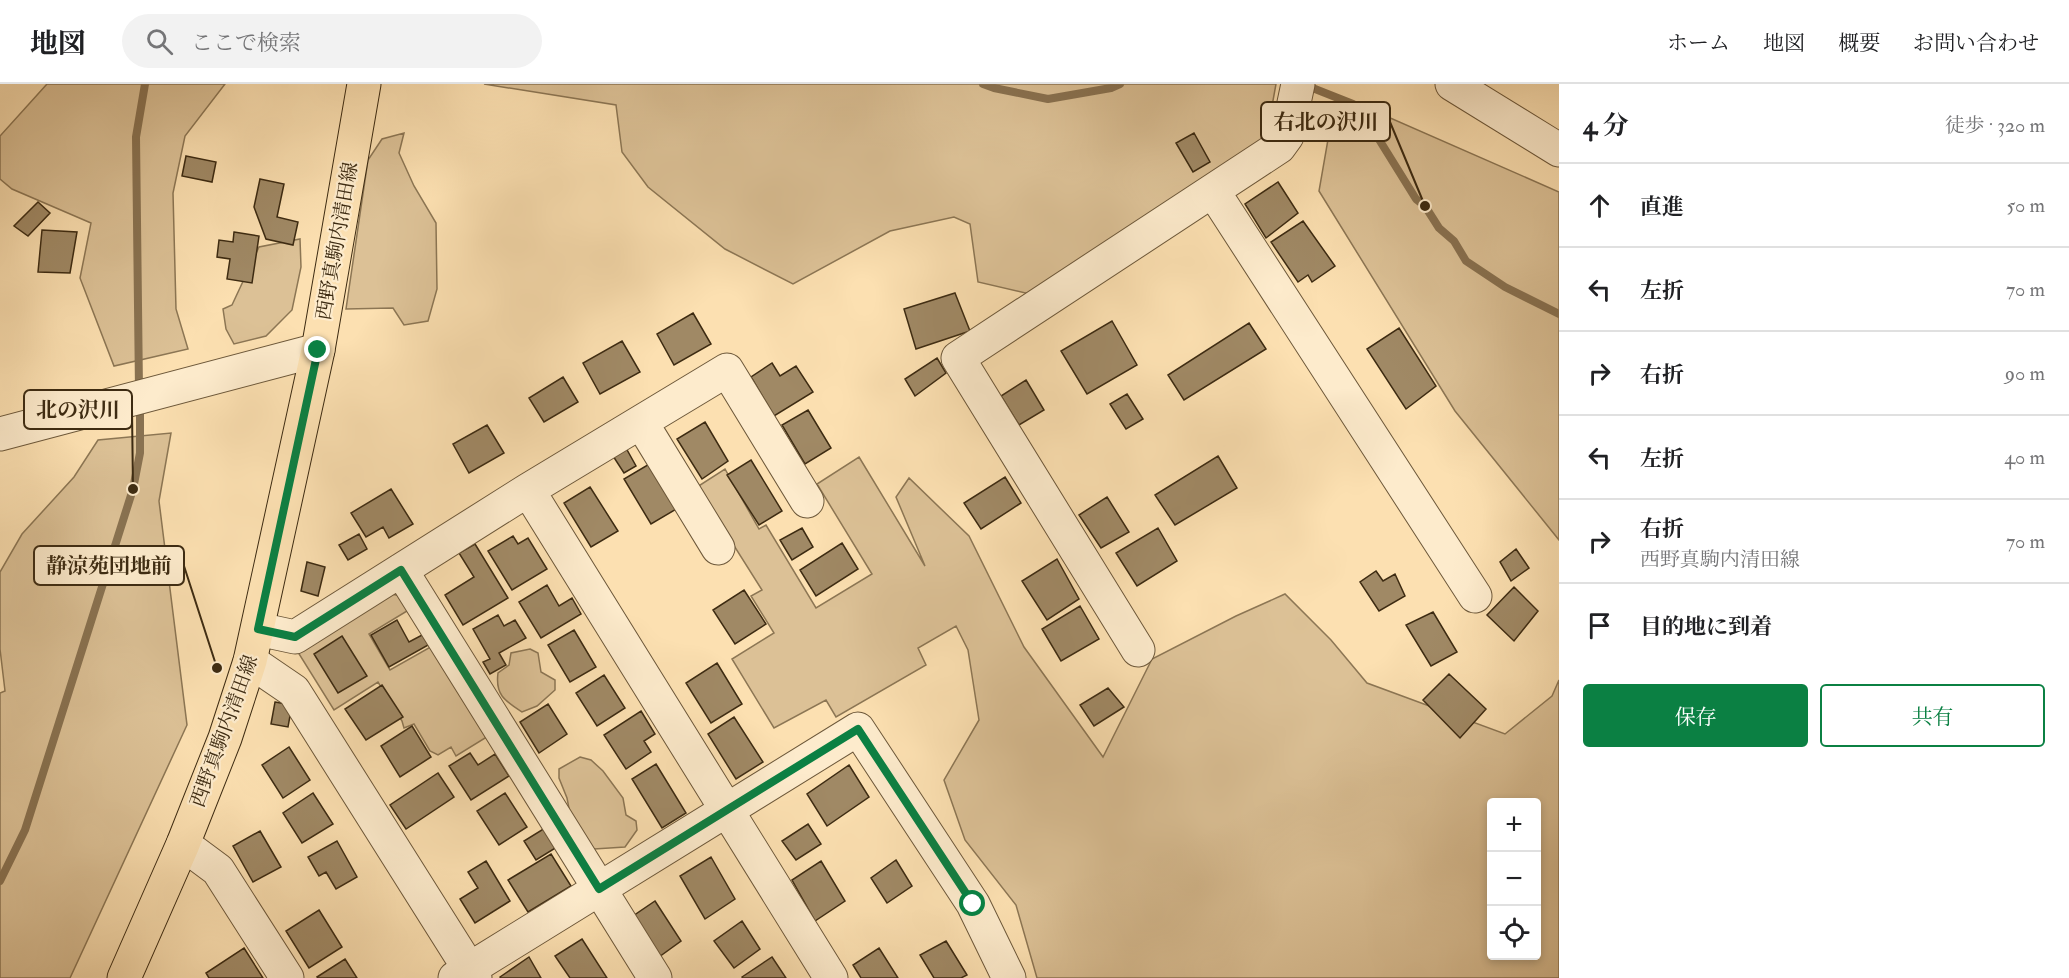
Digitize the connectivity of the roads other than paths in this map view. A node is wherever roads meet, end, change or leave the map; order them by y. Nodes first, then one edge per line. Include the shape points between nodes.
1 (364, 84) edge
2 (1298, 84) edge
3 (1452, 84) edge
4 (1559, 150) edge
5 (1213, 191) junction
6 (318, 350) junction
7 (641, 422) junction
8 (0, 434) edge
9 (528, 490) junction
10 (807, 501) dead end
11 (718, 548) dead end
12 (401, 570) junction
13 (1475, 596) dead end
14 (258, 629) junction
15 (1138, 650) dead end
16 (250, 661) junction
17 (727, 810) junction
18 (183, 844) junction
19 (599, 889) junction
20 (466, 975) edge
21 (124, 978) edge
22 (287, 978) edge
23 (655, 978) edge
24 (831, 978) edge
25 (1009, 978) edge

1 - 6 main road, 西野真駒内清田線
2 - 5 street via 1287,136 1279,147
3 - 4 street
5 - 13 street
5 - 15 street via 958,358
6 - 8 street
6 - 14 main road, 西野真駒内清田線
7 - 9 street
7 - 10 street via 727,370
7 - 11 street
9 - 12 street
9 - 17 street
12 - 14 street via 295,637
12 - 19 street
14 - 16 main road, 西野真駒内清田線
16 - 18 main road, 西野真駒内清田線
16 - 20 street via 294,692
17 - 19 street
17 - 24 street
17 - 25 street via 858,729 973,904
18 - 21 main road, 西野真駒内清田線
18 - 22 street via 218,870
19 - 20 street
19 - 23 street

